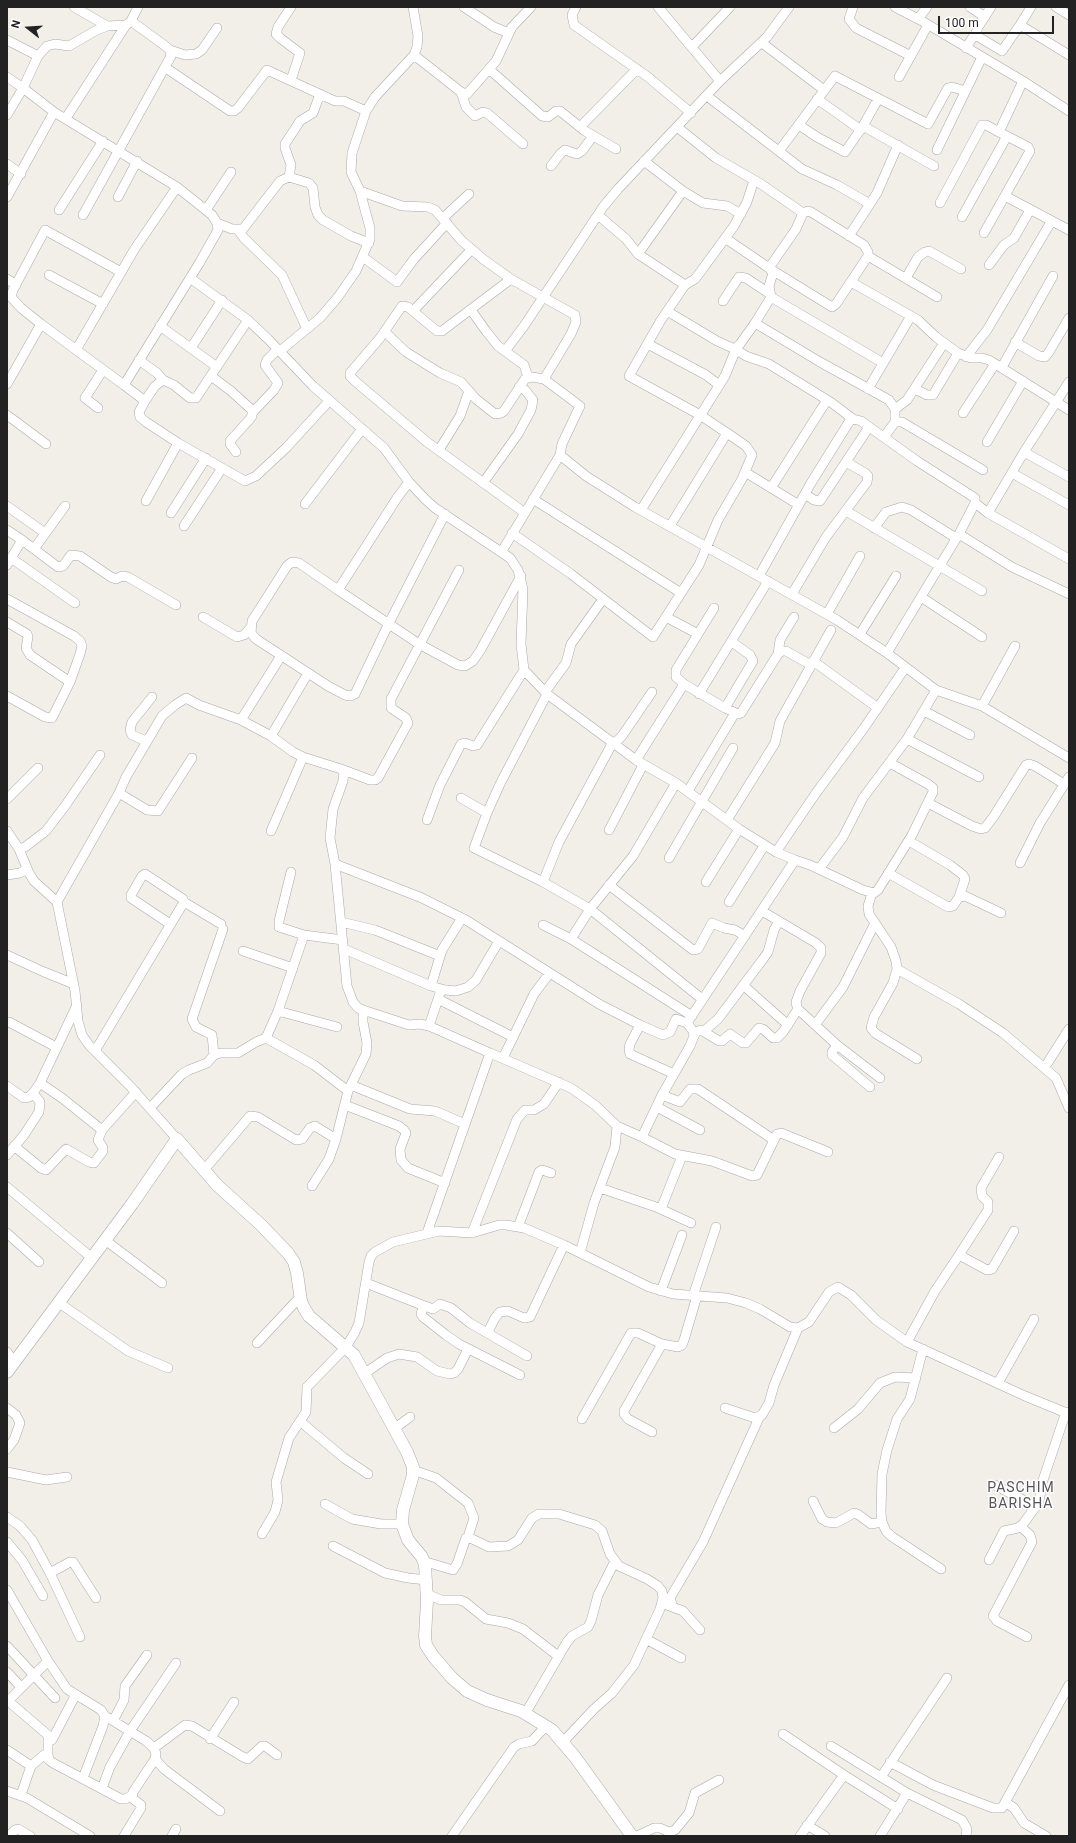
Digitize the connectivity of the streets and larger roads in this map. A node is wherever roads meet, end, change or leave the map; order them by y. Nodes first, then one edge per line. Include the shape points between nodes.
1 (74, 7) edge
2 (138, 7) edge
3 (290, 7) edge
4 (413, 7) edge
5 (464, 7) edge
6 (531, 7) edge
7 (576, 7) edge
8 (658, 7) edge
9 (730, 7) edge
10 (789, 7) edge
11 (853, 7) edge
12 (895, 7) edge
13 (927, 7) edge
14 (970, 7) edge
15 (992, 7) edge
16 (1031, 7) edge
17 (1056, 7) edge
18 (1069, 15) edge
19 (985, 17) junction
20 (918, 19) junction
21 (129, 23) junction
22 (1020, 24) junction
23 (928, 25) junction
24 (107, 26) junction
25 (217, 28) dead end
26 (509, 33) junction
27 (975, 36) junction
28 (7, 40) edge
29 (762, 43) junction
30 (692, 47) junction
31 (966, 48) junction
32 (170, 50) junction
33 (414, 55) junction
34 (1069, 55) edge
35 (38, 56) junction
36 (911, 56) junction
37 (982, 58) junction
38 (166, 68) junction
39 (489, 69) junction
40 (636, 69) junction
41 (899, 76) dead end
42 (7, 77) edge
43 (291, 80) junction
44 (720, 81) junction
45 (1023, 81) junction
46 (23, 88) junction
47 (824, 90) junction
48 (965, 91) junction
49 (461, 92) junction
50 (320, 94) junction
51 (707, 96) junction
52 (817, 99) junction
53 (878, 99) junction
54 (366, 111) junction
55 (1069, 111) edge
56 (54, 112) junction
57 (691, 113) junction
58 (7, 115) edge
59 (66, 118) junction
60 (798, 125) junction
61 (580, 127) junction
62 (677, 127) junction
63 (862, 128) junction
64 (1003, 134) junction
65 (593, 136) junction
66 (103, 141) junction
67 (523, 144) dead end
68 (898, 144) junction
69 (616, 149) dead end
70 (118, 150) junction
71 (937, 150) dead end
72 (779, 151) junction
73 (137, 161) junction
74 (644, 161) junction
75 (7, 164) edge
76 (551, 166) dead end
77 (934, 166) dead end
78 (231, 172) dead end
79 (21, 174) junction
80 (289, 177) junction
81 (754, 180) junction
82 (177, 187) junction
83 (360, 191) junction
84 (683, 191) junction
85 (469, 194) dead end
86 (1005, 196) junction
87 (7, 197) edge
88 (118, 197) dead end
89 (940, 203) dead end
90 (870, 204) junction
91 (60, 210) dead end
92 (206, 210) junction
93 (1030, 210) junction
94 (803, 213) junction
95 (741, 214) junction
96 (83, 215) dead end
97 (598, 215) junction
98 (962, 218) dead end
99 (445, 221) junction
100 (1052, 222) junction
101 (217, 223) junction
102 (238, 230) junction
103 (1069, 230) edge
104 (984, 233) dead end
105 (849, 236) junction
106 (725, 238) junction
107 (369, 243) junction
108 (471, 250) junction
109 (638, 254) junction
110 (868, 256) junction
111 (363, 257) junction
112 (989, 265) dead end
113 (770, 269) junction
114 (961, 269) dead end
115 (121, 272) junction
116 (48, 275) dead end
117 (1053, 276) dead end
118 (190, 278) junction
119 (906, 278) junction
120 (7, 279) edge
121 (511, 280) junction
122 (851, 282) junction
123 (16, 285) junction
124 (685, 285) junction
125 (770, 296) junction
126 (542, 297) junction
127 (937, 297) dead end
128 (222, 300) junction
129 (724, 301) dead end
130 (103, 304) junction
131 (472, 310) junction
132 (413, 311) junction
133 (667, 311) junction
134 (911, 316) junction
135 (1069, 318) edge
136 (248, 320) junction
137 (756, 322) junction
138 (41, 324) junction
139 (160, 326) junction
140 (307, 329) junction
141 (384, 332) junction
142 (1015, 342) junction
143 (944, 343) junction
144 (648, 344) junction
145 (191, 348) junction
146 (735, 349) junction
147 (76, 350) junction
148 (279, 350) junction
149 (505, 351) junction
150 (962, 355) junction
151 (139, 360) junction
152 (883, 363) junction
153 (999, 366) junction
154 (217, 367) junction
155 (102, 370) junction
156 (211, 376) junction
157 (528, 377) junction
158 (544, 379) junction
159 (163, 380) junction
160 (1023, 381) junction
161 (1069, 382) edge
162 (7, 384) edge
163 (124, 385) junction
164 (719, 385) junction
165 (519, 387) junction
166 (868, 389) junction
167 (915, 389) junction
168 (469, 391) junction
169 (826, 400) junction
170 (145, 401) junction
171 (329, 401) junction
172 (1057, 403) junction
173 (98, 408) dead end
174 (896, 409) junction
175 (1069, 410) edge
176 (253, 412) junction
177 (963, 413) dead end
178 (7, 415) edge
179 (700, 415) junction
180 (853, 419) junction
181 (895, 422) junction
182 (869, 427) junction
183 (362, 429) junction
184 (727, 433) junction
185 (884, 438) junction
186 (988, 442) dead end
187 (178, 443) junction
188 (46, 444) dead end
189 (438, 450) junction
190 (236, 452) dead end
191 (1024, 452) junction
192 (560, 455) junction
193 (206, 458) junction
194 (846, 462) junction
195 (222, 468) junction
196 (983, 470) dead end
197 (745, 472) junction
198 (1012, 473) junction
199 (1068, 473) edge
200 (410, 482) junction
201 (483, 483) junction
202 (771, 488) junction
203 (805, 494) junction
204 (534, 499) junction
205 (146, 501) dead end
206 (305, 504) dead end
207 (799, 504) junction
208 (975, 504) junction
209 (1069, 505) edge
210 (7, 506) edge
211 (65, 506) dead end
212 (641, 510) junction
213 (846, 511) junction
214 (171, 513) dead end
215 (525, 513) junction
216 (988, 513) junction
217 (445, 514) junction
218 (184, 526) dead end
219 (670, 526) junction
220 (874, 528) junction
221 (7, 530) edge
222 (45, 533) junction
223 (512, 533) junction
224 (958, 536) junction
225 (22, 540) junction
226 (706, 546) junction
227 (34, 549) junction
228 (502, 551) junction
229 (860, 556) dead end
230 (1069, 559) edge
231 (9, 562) edge
232 (939, 567) junction
233 (459, 570) dead end
234 (521, 576) junction
235 (759, 576) junction
236 (896, 576) dead end
237 (768, 581) junction
238 (338, 590) junction
239 (982, 591) dead end
240 (681, 593) junction
241 (792, 594) junction
242 (1069, 594) edge
243 (921, 597) junction
244 (7, 599) edge
245 (603, 599) junction
246 (75, 603) dead end
247 (176, 605) dead end
248 (714, 608) dead end
249 (827, 614) junction
250 (666, 616) junction
251 (203, 617) dead end
252 (794, 617) dead end
253 (7, 622) edge
254 (389, 623) junction
255 (251, 626) junction
256 (831, 630) dead end
257 (698, 634) junction
258 (860, 634) junction
259 (982, 637) dead end
260 (732, 642) junction
261 (419, 644) junction
262 (1015, 646) dead end
263 (887, 653) junction
264 (778, 654) junction
265 (281, 656) junction
266 (812, 663) junction
267 (905, 668) junction
268 (524, 670) junction
269 (308, 673) junction
270 (70, 682) junction
271 (684, 684) junction
272 (936, 690) junction
273 (652, 692) dead end
274 (546, 693) junction
275 (699, 694) junction
276 (7, 696) edge
277 (152, 697) dead end
278 (982, 706) junction
279 (725, 708) junction
280 (878, 708) junction
281 (924, 711) junction
282 (735, 713) junction
283 (241, 720) junction
284 (970, 735) dead end
285 (271, 736) junction
286 (907, 739) junction
287 (146, 741) junction
288 (613, 742) junction
289 (733, 748) dead end
290 (100, 755) dead end
291 (303, 757) junction
292 (192, 758) dead end
293 (1069, 758) edge
294 (890, 762) junction
295 (640, 763) junction
296 (38, 768) dead end
297 (341, 769) junction
298 (979, 777) dead end
299 (1066, 781) edge
300 (676, 783) junction
301 (688, 791) junction
302 (119, 793) junction
303 (461, 798) dead end
304 (7, 799) edge
305 (702, 802) junction
306 (928, 803) junction
307 (487, 814) junction
308 (427, 820) dead end
309 (727, 820) junction
310 (610, 830) dead end
311 (739, 830) junction
312 (7, 831) edge
313 (271, 831) dead end
314 (909, 841) junction
315 (764, 846) junction
316 (19, 849) junction
317 (776, 852) junction
318 (669, 858) dead end
319 (795, 860) junction
320 (1020, 863) dead end
321 (335, 864) junction
322 (27, 869) junction
323 (819, 869) junction
324 (291, 872) dead end
325 (888, 873) junction
326 (7, 875) edge
327 (543, 882) junction
328 (706, 882) dead end
329 (609, 884) junction
330 (872, 893) junction
331 (959, 897) junction
332 (57, 902) junction
333 (184, 902) junction
334 (728, 902) dead end
335 (590, 909) junction
336 (762, 911) junction
337 (1001, 913) dead end
338 (462, 918) junction
339 (779, 921) junction
340 (341, 922) junction
341 (875, 923) junction
342 (170, 924) junction
343 (543, 925) dead end
344 (304, 935) junction
345 (745, 936) junction
346 (570, 939) junction
347 (499, 941) junction
348 (344, 944) junction
349 (243, 951) dead end
350 (7, 955) edge
351 (440, 956) junction
352 (293, 968) junction
353 (896, 969) junction
354 (549, 974) junction
355 (74, 984) junction
356 (743, 985) junction
357 (431, 986) junction
358 (441, 989) junction
359 (438, 999) junction
360 (702, 999) junction
361 (77, 1004) junction
362 (363, 1010) junction
363 (278, 1011) junction
364 (798, 1011) junction
365 (689, 1020) junction
366 (9, 1022) dead end
367 (640, 1025) junction
368 (788, 1025) junction
369 (814, 1025) junction
370 (429, 1026) junction
371 (337, 1027) dead end
372 (1069, 1029) edge
373 (704, 1031) junction
374 (694, 1036) junction
375 (513, 1037) junction
376 (266, 1038) junction
377 (837, 1045) junction
378 (56, 1046) junction
379 (95, 1051) junction
380 (490, 1053) junction
381 (214, 1055) junction
382 (503, 1058) junction
383 (917, 1059) dead end
384 (1045, 1067) junction
385 (674, 1074) junction
386 (880, 1078) dead end
387 (559, 1082) junction
388 (40, 1083) junction
389 (7, 1086) edge
390 (870, 1087) dead end
391 (349, 1088) junction
392 (136, 1092) junction
393 (33, 1093) junction
394 (662, 1094) junction
395 (345, 1105) junction
396 (657, 1106) junction
397 (150, 1108) junction
398 (1069, 1108) edge
399 (465, 1124) junction
400 (617, 1126) junction
401 (700, 1130) dead end
402 (100, 1133) junction
403 (642, 1137) junction
404 (177, 1139) junction
405 (336, 1139) junction
406 (774, 1140) junction
407 (92, 1145) dead end
408 (14, 1146) junction
409 (828, 1152) dead end
410 (7, 1155) edge
411 (682, 1156) junction
412 (999, 1157) dead end
413 (204, 1170) junction
414 (551, 1173) dead end
415 (445, 1183) junction
416 (312, 1186) dead end
417 (7, 1187) edge
418 (600, 1188) junction
419 (660, 1209) junction
420 (692, 1223) dead end
421 (518, 1227) junction
422 (716, 1227) dead end
423 (1014, 1231) dead end
424 (7, 1233) edge
425 (427, 1233) junction
426 (472, 1233) junction
427 (682, 1235) dead end
428 (105, 1240) junction
429 (564, 1245) junction
430 (580, 1253) junction
431 (959, 1255) junction
432 (92, 1258) junction
433 (39, 1262) dead end
434 (162, 1283) dead end
435 (366, 1283) junction
436 (661, 1291) junction
437 (300, 1296) junction
438 (695, 1296) junction
439 (58, 1302) junction
440 (422, 1305) junction
441 (1034, 1319) dead end
442 (798, 1328) junction
443 (488, 1332) junction
444 (907, 1342) junction
445 (257, 1343) dead end
446 (662, 1344) junction
447 (346, 1347) junction
448 (468, 1349) junction
449 (923, 1349) junction
450 (7, 1352) edge
451 (527, 1356) dead end
452 (14, 1362) junction
453 (168, 1368) dead end
454 (7, 1372) edge
455 (365, 1373) junction
456 (520, 1375) dead end
457 (916, 1378) junction
458 (998, 1383) junction
459 (7, 1408) edge
460 (725, 1408) dead end
461 (1068, 1413) edge
462 (410, 1416) dead end
463 (759, 1418) junction
464 (582, 1419) dead end
465 (301, 1422) junction
466 (834, 1428) dead end
467 (394, 1429) junction
468 (652, 1432) dead end
469 (7, 1449) edge
470 (413, 1470) junction
471 (7, 1472) edge
472 (368, 1474) dead end
473 (67, 1477) dead end
474 (995, 1485) dead end
475 (813, 1501) dead end
476 (325, 1504) dead end
477 (1036, 1506) junction
478 (7, 1517) edge
479 (882, 1522) junction
480 (402, 1524) junction
481 (1020, 1526) junction
482 (262, 1534) dead end
483 (468, 1537) junction
484 (7, 1542) edge
485 (333, 1546) dead end
486 (989, 1560) dead end
487 (423, 1561) junction
488 (615, 1561) junction
489 (941, 1569) dead end
490 (50, 1572) junction
491 (427, 1580) junction
492 (7, 1590) edge
493 (427, 1594) junction
494 (42, 1596) dead end
495 (96, 1598) dead end
496 (661, 1603) junction
497 (673, 1607) junction
498 (700, 1630) dead end
499 (80, 1637) dead end
500 (1027, 1637) dead end
501 (646, 1639) junction
502 (7, 1646) edge
503 (147, 1655) dead end
504 (558, 1656) junction
505 (681, 1658) dead end
506 (48, 1661) junction
507 (176, 1663) dead end
508 (7, 1672) edge
509 (34, 1674) junction
510 (947, 1678) dead end
511 (21, 1687) junction
512 (1068, 1690) edge
513 (75, 1696) junction
514 (55, 1698) dead end
515 (8, 1701) edge
516 (234, 1702) dead end
517 (525, 1714) junction
518 (109, 1719) junction
519 (546, 1726) junction
520 (130, 1731) junction
521 (784, 1734) dead end
522 (210, 1739) junction
523 (52, 1740) dead end
524 (563, 1742) junction
525 (831, 1746) dead end
526 (154, 1748) junction
527 (7, 1750) edge
528 (277, 1756) dead end
529 (155, 1759) junction
530 (49, 1760) junction
531 (890, 1762) junction
532 (31, 1766) junction
533 (844, 1775) junction
534 (880, 1777) junction
535 (83, 1778) junction
536 (719, 1780) dead end
537 (102, 1788) junction
538 (7, 1790) edge
539 (22, 1792) dead end
540 (907, 1793) junction
541 (132, 1795) junction
542 (1005, 1802) junction
543 (898, 1809) junction
544 (220, 1811) dead end
545 (807, 1825) junction
546 (9, 1836) edge
547 (30, 1836) edge
548 (90, 1836) edge
549 (124, 1836) edge
550 (452, 1836) edge
551 (632, 1836) edge
552 (637, 1836) edge
553 (800, 1836) edge
554 (825, 1836) edge
555 (880, 1836) edge
556 (966, 1836) edge
557 (1046, 1836) edge

1 - 24 street
2 - 21 street
3 - 43 street via 276,34 300,53
4 - 33 street via 418,36
5 - 26 street via 494,27
6 - 26 street
7 - 40 street via 572,15 574,26
8 - 30 street
9 - 30 street
10 - 29 street
11 - 36 street via 849,19 856,28
12 - 20 street
13 - 20 street
14 - 19 street
15 - 19 street
16 - 22 street
17 - 18 street
19 - 27 street
20 - 23 street
21 - 24 street
21 - 32 street
21 - 59 street
22 - 27 street via 1002,51
22 - 34 street
23 - 31 street
23 - 36 street
24 - 35 street via 69,46 47,46
25 - 32 street via 202,50 196,54 185,55
26 - 39 street via 498,57
27 - 31 street
28 - 35 street
29 - 44 street
29 - 47 street
30 - 44 street
31 - 37 street
32 - 38 street via 172,56
33 - 49 street
33 - 54 street via 375,97
35 - 46 street
36 - 41 street
37 - 45 street
37 - 48 street
38 - 43 street via 230,111 238,108 267,70
38 - 70 street
39 - 49 street via 469,92
39 - 61 street via 542,116 548,117 558,110
40 - 57 street
40 - 61 street
42 - 46 street
43 - 50 street
44 - 51 street
45 - 55 street
45 - 64 street
46 - 56 street
46 - 58 street
47 - 52 street
47 - 53 street via 835,76
48 - 53 street via 948,88 928,124
48 - 71 street
49 - 67 street via 466,107 475,116 487,113
50 - 54 street
50 - 80 street via 313,113 300,121 285,144 291,165
51 - 57 street
51 - 72 street
52 - 60 street
52 - 63 street
53 - 63 street
54 - 83 street via 350,162 351,172
56 - 59 street
56 - 79 street
57 - 62 street
59 - 66 street
60 - 63 street via 845,152
60 - 72 street
61 - 65 street
62 - 74 street
62 - 81 street via 716,158
63 - 68 street
64 - 86 street via 1030,150
64 - 89 street via 982,125
64 - 98 street
65 - 69 street
65 - 76 street via 580,153 575,154 566,150
66 - 70 street
66 - 91 street
68 - 77 street
68 - 90 street
70 - 73 street
70 - 96 street
72 - 90 street via 802,169
73 - 82 street
73 - 88 street
74 - 84 street
74 - 97 street
75 - 79 street
78 - 92 street
79 - 87 street
80 - 102 street via 280,181 246,226
80 - 107 street via 308,183 313,188 315,207 323,220
81 - 94 street
81 - 95 street
82 - 92 street
82 - 115 street
83 - 99 street via 402,206 432,208
83 - 107 street via 370,228
84 - 95 street via 704,203 727,206
84 - 109 street
85 - 99 street
86 - 93 street
86 - 104 street
90 - 105 street
92 - 101 street
93 - 100 street
93 - 112 street via 1014,238 1004,245
94 - 105 street via 811,212
94 - 113 street via 796,229
95 - 106 street
97 - 109 street via 626,239
97 - 126 street
99 - 108 street
99 - 111 street via 397,282
100 - 103 street
100 - 150 street via 987,330
101 - 102 street
101 - 118 street via 215,238
102 - 140 street via 282,275
105 - 110 street via 867,248
106 - 113 street
106 - 124 street via 695,279
107 - 111 street
108 - 121 street
108 - 132 street
109 - 124 street
110 - 119 street
110 - 122 street
111 - 140 street via 338,297
113 - 122 street via 832,307
113 - 125 street via 773,273 769,286
114 - 119 street via 929,251 918,257
115 - 123 street via 46,230
115 - 130 street
116 - 130 street
117 - 142 street
118 - 128 street
118 - 139 street
119 - 127 street
120 - 123 street
121 - 126 street
121 - 131 street
122 - 134 street
123 - 138 street via 12,300
124 - 133 street
125 - 129 street via 746,278 739,277
125 - 137 street
125 - 152 street
126 - 149 street
126 - 158 street via 572,313 577,319
128 - 136 street
128 - 145 street
130 - 147 street
131 - 132 street via 440,332
131 - 149 street via 486,331
132 - 141 street via 402,306
133 - 144 street
133 - 146 street
134 - 143 street
134 - 152 street
135 - 142 street via 1045,357
136 - 148 street
136 - 154 street
137 - 146 street
137 - 166 street
138 - 147 street
138 - 162 street
139 - 145 street
139 - 151 street
140 - 148 street
141 - 168 street via 406,352 440,373 461,382
141 - 189 street via 351,371 350,376
142 - 153 street
143 - 150 street
143 - 167 street
144 - 164 street via 706,375
144 - 179 street via 629,376
145 - 154 street
146 - 164 street via 729,369
146 - 169 street via 769,364
147 - 155 street
148 - 171 street
148 - 176 street via 265,365 277,381 277,386
149 - 157 street via 524,365
150 - 153 street via 982,358
150 - 167 street via 933,395 926,395
151 - 159 street
151 - 163 street
152 - 166 street
153 - 160 street
153 - 177 street
154 - 156 street
155 - 163 street
155 - 173 street via 86,396 86,400
156 - 159 street via 199,396 194,399
156 - 176 street via 250,406
157 - 158 street
157 - 165 street
158 - 192 street via 580,406 562,444
159 - 170 street via 155,386
160 - 172 street
160 - 186 street
161 - 172 street
163 - 170 street
164 - 179 street
165 - 168 street via 504,411 498,414 490,412
165 - 201 street via 533,400 531,410 518,434
166 - 174 street via 889,400
167 - 174 street
168 - 189 street via 460,416
169 - 180 street
169 - 202 street
170 - 187 street via 139,412 140,417
171 - 183 street
171 - 195 street via 256,476 245,481
172 - 175 street
172 - 191 street
174 - 181 street
176 - 190 street via 230,441
178 - 188 street
179 - 184 street
179 - 212 street
180 - 182 street
180 - 203 street
181 - 185 street
181 - 196 street via 902,422
182 - 185 street
182 - 194 street
183 - 200 street via 389,454
183 - 206 street
184 - 197 street via 750,450 752,455
184 - 219 street
185 - 208 street via 917,462 973,496
187 - 193 street
187 - 205 street
189 - 201 street
191 - 198 street
191 - 199 street
192 - 204 street
192 - 212 street via 586,476
193 - 195 street
193 - 214 street
194 - 203 street via 820,501
194 - 213 street via 865,473 868,479
195 - 218 street
197 - 202 street
197 - 226 street
198 - 209 street
198 - 216 street
200 - 217 street via 425,499
200 - 238 street via 396,498
201 - 215 street
202 - 207 street
203 - 207 street
204 - 215 street
204 - 240 street
207 - 235 street
208 - 216 street
208 - 224 street
210 - 222 street
211 - 222 street
212 - 219 street
213 - 220 street
213 - 241 street via 826,537
215 - 223 street
216 - 230 street
217 - 228 street
217 - 254 street
219 - 226 street
220 - 224 street via 886,512 902,507
220 - 232 street
221 - 225 street
222 - 227 street
223 - 228 street
223 - 245 street
224 - 232 street
224 - 242 street via 1012,567
225 - 227 street
225 - 231 street
226 - 235 street
226 - 240 street via 699,565
227 - 247 street via 58,567 63,566 71,556 80,556 111,577 128,577
228 - 234 street via 510,558
229 - 249 street
231 - 246 street
232 - 239 street
232 - 243 street
233 - 261 street
234 - 261 street via 480,651 469,665 458,664
234 - 268 street
235 - 237 street
236 - 258 street
237 - 241 street
237 - 260 street
238 - 254 street
238 - 255 street via 299,562 292,562 256,614
240 - 250 street
241 - 249 street
243 - 259 street
243 - 263 street
244 - 270 street via 80,641 82,646
245 - 250 street via 653,637
245 - 274 street via 571,644 566,663
248 - 257 street
249 - 258 street
250 - 257 street
251 - 255 street via 237,637 244,635
252 - 264 street via 780,640
253 - 270 street via 27,634 26,648 30,655
254 - 261 street
254 - 269 street via 355,694 345,695
255 - 265 street via 251,633 256,639
256 - 266 street
257 - 271 street via 676,670 676,677
258 - 263 street
260 - 275 street
260 - 279 street via 750,655 753,661
261 - 297 street via 391,701 391,708 408,721 407,726 378,778 370,780
262 - 278 street
263 - 267 street
264 - 266 street via 786,651
264 - 282 street via 745,708 741,713
265 - 269 street
265 - 283 street
266 - 280 street
266 - 309 street via 780,721 775,743
267 - 272 street
267 - 280 street
268 - 274 street
268 - 308 street via 477,745 461,744 440,785
269 - 285 street
270 - 276 street via 52,718 45,717
271 - 275 street
271 - 295 street
272 - 278 street
272 - 281 street
273 - 288 street via 622,736
274 - 288 street
274 - 307 street
275 - 279 street
277 - 287 street via 132,722 130,730 132,735
278 - 293 street
279 - 282 street
280 - 317 street
281 - 284 street
281 - 286 street
282 - 301 street
283 - 285 street
283 - 287 street via 186,698 162,716
285 - 291 street
286 - 294 street
286 - 298 street
287 - 302 street
288 - 295 street
288 - 327 street via 559,842
289 - 305 street
290 - 316 street via 50,826 40,837
291 - 297 street
291 - 313 street
292 - 302 street via 158,811 147,810
294 - 306 street via 933,788
294 - 323 street via 863,798 843,837
295 - 300 street
295 - 310 street
296 - 304 street
297 - 321 street via 344,776 334,804 330,829
299 - 306 street via 1035,766 1026,765 994,816 985,828 981,829
299 - 320 street via 1040,823
300 - 301 street
300 - 329 street via 633,856
301 - 305 street
302 - 332 street
303 - 307 street
305 - 309 street
305 - 318 street
306 - 314 street
307 - 327 street via 474,848
309 - 311 street
311 - 315 street
311 - 328 street
312 - 316 street
314 - 325 street
314 - 331 street via 963,875 965,879
315 - 317 street
315 - 334 street
316 - 322 street
317 - 319 street
319 - 323 street
319 - 336 street
321 - 338 street via 422,898
321 - 340 street
322 - 326 street
322 - 332 street via 34,881
323 - 330 street
324 - 344 street via 278,924 282,929
325 - 330 street via 878,890
325 - 331 street via 948,907 953,906
327 - 335 street
329 - 335 street
329 - 345 street via 694,950 698,949 712,923
330 - 341 street via 868,910
331 - 337 street via 970,897
332 - 355 street
333 - 342 street
333 - 342 street via 145,874 142,876 131,898
333 - 381 street via 222,927 192,1019 196,1027 212,1035
335 - 346 street
335 - 360 street
336 - 339 street
336 - 345 street
338 - 347 street
338 - 351 street via 445,942
339 - 356 street via 768,952
339 - 364 street via 821,948 821,953 800,990 796,1002
340 - 348 street
340 - 351 street via 375,930
341 - 353 street via 894,954
341 - 369 street via 843,988
342 - 379 street
343 - 346 street
344 - 348 street
344 - 352 street
345 - 360 street
346 - 365 street
347 - 354 street
347 - 358 street via 472,984 456,991
348 - 357 street
348 - 362 street via 347,986 355,1005
349 - 352 street
350 - 355 street
351 - 357 street
352 - 363 street
353 - 383 street via 893,983 874,1017 871,1028 881,1038
353 - 384 street via 990,1023
354 - 367 street
354 - 375 street via 534,994
355 - 361 street
356 - 368 street
356 - 373 street via 718,1019
357 - 358 street
358 - 359 street
359 - 370 street
359 - 375 street
360 - 365 street
361 - 378 street
361 - 379 street via 82,1035
362 - 370 street via 409,1025
362 - 391 street via 366,1054
363 - 371 street
363 - 376 street
364 - 368 street
364 - 369 street via 802,1011
365 - 367 street via 676,1019 670,1032 663,1035
365 - 374 street
366 - 378 street
367 - 385 street via 630,1044 630,1054
368 - 373 street via 775,1039 759,1028 743,1043 730,1034 719,1041
369 - 377 street
370 - 380 street
372 - 384 street
373 - 374 street via 698,1030
374 - 385 street
375 - 382 street
376 - 381 street via 238,1054
376 - 391 street
377 - 386 street
377 - 390 street via 832,1055
378 - 388 street
379 - 392 street
380 - 382 street
380 - 399 street
381 - 397 street via 182,1074
382 - 387 street
384 - 398 street via 1056,1078
385 - 394 street
387 - 400 street via 595,1105
387 - 426 street via 544,1104 534,1110 525,1110 517,1120
388 - 393 street
388 - 402 street via 62,1098
389 - 393 street via 24,1098
391 - 395 street
391 - 399 street via 410,1109 435,1111
392 - 397 street
392 - 402 street
393 - 408 street via 40,1102 39,1112
394 - 396 street
394 - 406 street via 680,1102 690,1089 698,1089
395 - 405 street
395 - 415 street via 399,1126 406,1133 400,1149 400,1160 408,1168
396 - 401 street
396 - 403 street
397 - 404 street
399 - 415 street
400 - 403 street
400 - 418 street via 615,1147
402 - 407 street
402 - 408 street via 98,1140 103,1151 94,1163 66,1149 46,1170
403 - 411 street
404 - 413 street
404 - 428 street
405 - 413 street via 316,1126 310,1128 302,1139 296,1140 258,1117 250,1116
405 - 416 street via 329,1159
406 - 409 street via 777,1134 781,1133
406 - 411 street via 755,1176 699,1158
408 - 410 street
411 - 419 street
412 - 431 street via 981,1188 982,1196 988,1202 988,1210
413 - 437 street via 288,1253 294,1262
414 - 421 street via 542,1170 539,1172
415 - 425 street
417 - 432 street
418 - 419 street
418 - 430 street
419 - 420 street
421 - 426 street via 499,1225
421 - 429 street
422 - 438 street
423 - 431 street via 992,1269 988,1270
424 - 433 street
425 - 426 street via 445,1230
425 - 435 street via 392,1242 375,1252 369,1262
427 - 436 street
428 - 432 street
428 - 434 street
429 - 430 street
429 - 443 street via 530,1317 524,1318 508,1311 500,1312
430 - 436 street
431 - 444 street via 934,1291
432 - 439 street
435 - 440 street
435 - 447 street via 359,1323
436 - 438 street
437 - 445 street
437 - 447 street via 309,1316
438 - 442 street via 727,1298 746,1303 790,1328
438 - 446 street via 682,1345 672,1347
439 - 452 street
439 - 453 street via 128,1351
440 - 443 street via 433,1309 438,1304 445,1306
440 - 448 street via 423,1318
441 - 458 street
442 - 444 street via 809,1322 829,1292 838,1287 851,1295 876,1320
442 - 463 street via 769,1403
443 - 451 street
444 - 449 street
446 - 464 street via 638,1333 631,1333
446 - 468 street via 624,1411 628,1419
447 - 455 street
447 - 465 street via 309,1384 306,1390 306,1412
448 - 455 street via 454,1373 437,1371 417,1357 399,1354 387,1358
448 - 456 street
449 - 457 street
449 - 458 street
450 - 452 street
452 - 454 street
455 - 467 street
457 - 466 street via 895,1377 880,1383 858,1408
457 - 479 street via 910,1399 895,1425 885,1457 882,1474
458 - 461 street
459 - 469 street via 16,1415 20,1423 14,1440
460 - 463 street
461 - 477 street
462 - 467 street
463 - 497 street via 703,1542 670,1598
465 - 472 street via 344,1458
465 - 482 street via 289,1438 276,1482 277,1506
467 - 470 street
470 - 480 street
470 - 483 street via 436,1478 468,1503 474,1518
471 - 473 street via 46,1480
474 - 477 street
475 - 479 street via 822,1520 827,1522 836,1523 854,1513 871,1524
476 - 480 street via 352,1519 381,1524
477 - 481 street via 1026,1522
478 - 490 street via 20,1526 32,1540
479 - 489 street via 886,1531 897,1541
480 - 487 street via 408,1540
481 - 486 street via 1004,1530
481 - 500 street via 1032,1538 1031,1546 993,1616 996,1621
483 - 487 street via 453,1570
483 - 488 street via 489,1547 508,1546 518,1540 532,1518 539,1514 559,1514 588,1522 602,1531
484 - 494 street via 22,1560
485 - 491 street via 385,1574
487 - 491 street
488 - 496 street via 623,1569 658,1586 662,1591
488 - 504 street via 598,1595 588,1627 572,1636
490 - 495 street via 73,1562
490 - 499 street
491 - 493 street
492 - 506 street
493 - 504 street via 441,1600 460,1600 486,1619 523,1629
493 - 517 street via 425,1636 426,1645 433,1656 467,1691
496 - 497 street
496 - 501 street
497 - 498 street via 683,1611
501 - 505 street
501 - 524 street via 627,1675
502 - 509 street
503 - 518 street via 125,1686 124,1700
504 - 517 street
506 - 509 street
506 - 513 street via 67,1689
507 - 520 street
508 - 511 street
509 - 511 street
509 - 514 street
510 - 531 street
511 - 515 street
512 - 542 street
513 - 518 street via 101,1710
513 - 523 street
515 - 530 street via 48,1735
516 - 522 street
517 - 519 street
518 - 520 street
518 - 535 street
519 - 524 street
519 - 550 street via 532,1741 514,1747
520 - 526 street
520 - 537 street via 110,1767
521 - 533 street
522 - 526 street via 192,1726 185,1725
522 - 528 street via 243,1758 248,1759 262,1746
524 - 551 street
525 - 534 street
526 - 529 street
527 - 532 street
529 - 541 street
529 - 544 street
530 - 532 street via 44,1755
530 - 535 street
531 - 534 street
531 - 542 street via 932,1784 993,1808 1002,1808
532 - 539 street
533 - 543 street
533 - 545 street
534 - 540 street
535 - 537 street
536 - 552 street via 695,1793 689,1813 675,1830 669,1832 654,1828
537 - 541 street via 121,1799
538 - 548 street via 27,1798
540 - 543 street
540 - 556 street via 962,1820 967,1830
541 - 549 street via 141,1808
542 - 557 street via 1014,1808 1024,1823
543 - 555 street
545 - 553 street
545 - 554 street
546 - 547 street via 18,1829

